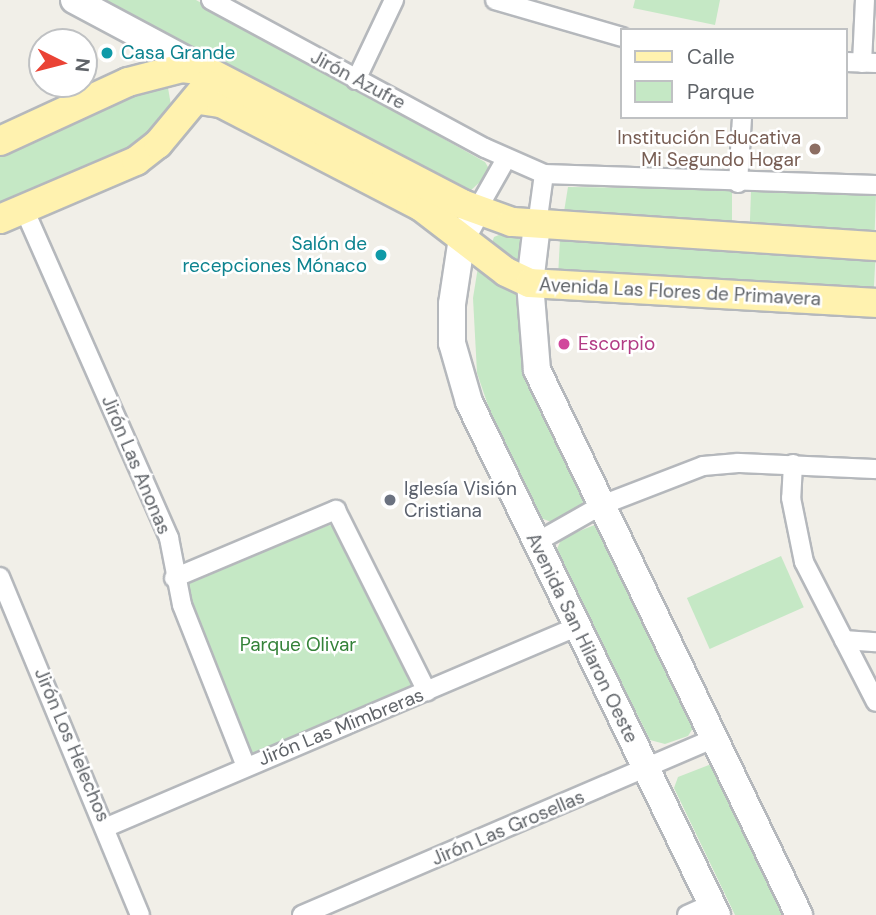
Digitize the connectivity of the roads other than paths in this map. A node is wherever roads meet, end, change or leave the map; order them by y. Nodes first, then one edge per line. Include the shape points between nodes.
1 (74, 0) edge
2 (211, 0) edge
3 (394, 0) edge
4 (495, 0) edge
5 (865, 0) edge
6 (620, 36) edge
7 (861, 63) edge
8 (206, 71) junction
9 (356, 80) junction
10 (199, 100) junction
11 (742, 119) edge
12 (0, 141) edge
13 (506, 159) junction
14 (544, 174) junction
15 (738, 183) junction
16 (876, 185) edge
17 (477, 210) junction
18 (12, 214) edge
19 (537, 225) junction
20 (462, 238) junction
21 (876, 246) edge
22 (530, 284) junction
23 (876, 303) edge
24 (793, 464) junction
25 (876, 469) edge
26 (602, 505) junction
27 (535, 543) junction
28 (0, 577) edge
29 (174, 578) junction
30 (576, 627) junction
31 (844, 640) junction
32 (876, 642) edge
33 (427, 692) junction
34 (876, 702) edge
35 (714, 738) junction
36 (246, 766) junction
37 (646, 770) junction
38 (107, 827) junction
39 (715, 909) edge
40 (140, 915) edge
41 (302, 915) edge
42 (687, 915) edge
43 (799, 915) edge

1 - 8 street
2 - 9 street, Jirón Azufre
3 - 9 street
4 - 6 street
5 - 7 street
8 - 10 main road via 206,89
8 - 12 main road via 182,68 146,75
8 - 17 main road
9 - 13 street, Jirón Azufre
10 - 18 main road via 158,145 136,160
10 - 20 main road, Avenida Las Flores de Primavera via 221,103 380,184 430,211
11 - 15 street
13 - 14 street, Jirón Azufre
13 - 17 street, Avenida San Hilaron Oeste
14 - 15 street, Jirón Azufre
14 - 19 street
15 - 16 street, Jirón Azufre
17 - 19 main road
17 - 20 street, Avenida San Hilaron Oeste
18 - 29 street, Jirón Las Anonas via 169,538
19 - 21 main road
19 - 22 street
20 - 22 main road, Avenida Las Flores de Primavera via 506,272
20 - 27 street, Avenida San Hilaron Oeste via 452,317 458,369
22 - 23 main road, Avenida Las Flores de Primavera
22 - 26 street via 537,370
24 - 25 street
24 - 26 street via 703,466
24 - 31 street via 795,536
26 - 27 street
26 - 35 street
27 - 30 street, Avenida San Hilaron Oeste
28 - 38 street, Jirón Los Helechos
29 - 33 street via 336,510
29 - 36 street, Jirón Las Anonas
30 - 33 street, Jirón Las Mimbreras
30 - 37 street, Avenida San Hilaron Oeste
31 - 32 street
31 - 34 street
33 - 36 street, Jirón Las Mimbreras
35 - 37 street, Jirón Las Grosellas
35 - 43 street
36 - 38 street, Jirón Las Mimbreras
37 - 39 street, Avenida San Hilaron Oeste
37 - 41 street, Jirón Las Grosellas
38 - 40 street, Jirón Los Helechos
39 - 42 street

